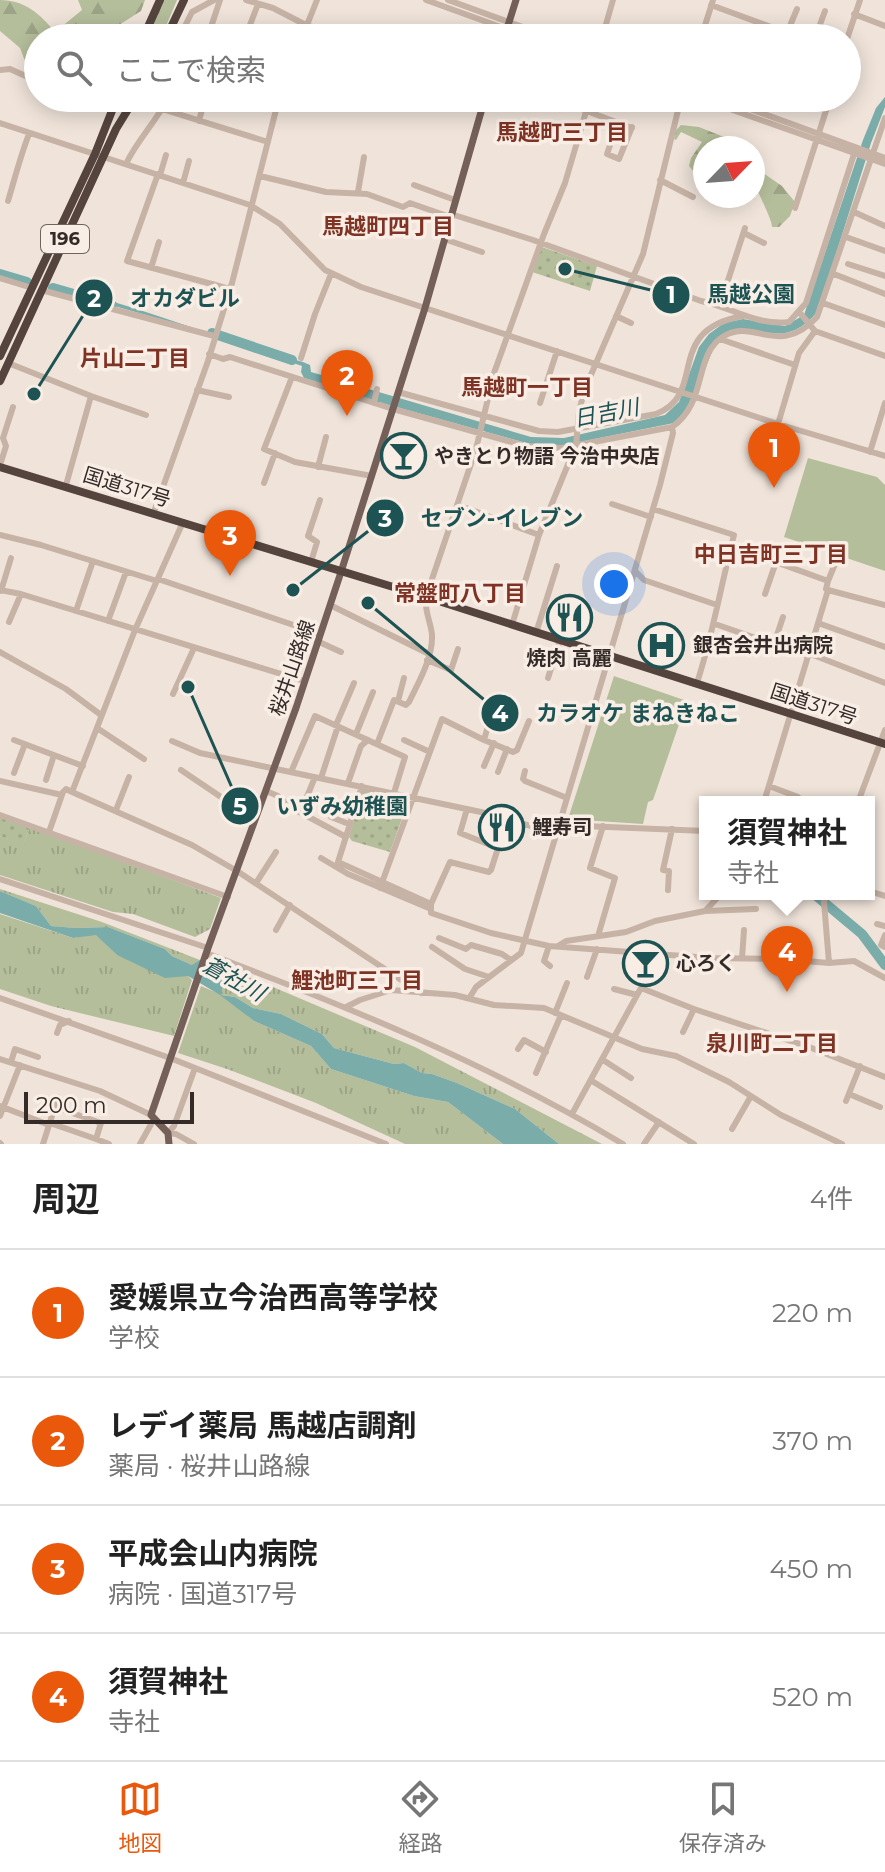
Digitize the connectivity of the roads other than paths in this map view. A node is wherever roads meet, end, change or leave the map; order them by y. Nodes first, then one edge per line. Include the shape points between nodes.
1 (160, 0) edge
2 (184, 0) edge
3 (217, 0) edge
4 (246, 0) edge
5 (317, 0) edge
6 (426, 0) edge
7 (448, 0) edge
8 (516, 0) edge
9 (613, 0) edge
10 (860, 0) edge
11 (712, 2) edge
12 (258, 4) junction
13 (797, 9) dead end
14 (825, 11) dead end
15 (854, 14) junction
16 (149, 24) edge
17 (173, 24) edge
18 (186, 24) edge
19 (211, 24) edge
20 (250, 24) edge
21 (306, 24) joint
22 (491, 24) edge
23 (495, 24) edge
24 (509, 24) edge
25 (606, 24) edge
26 (705, 24) edge
27 (765, 24) edge
28 (791, 24) edge
29 (820, 24) edge
30 (851, 24) edge
31 (885, 26) edge
32 (0, 70) edge
33 (24, 75) edge
34 (113, 112) edge
35 (126, 112) edge
36 (160, 112) edge
37 (171, 112) edge
38 (201, 112) edge
39 (276, 112) edge
40 (481, 112) edge
41 (587, 112) edge
42 (590, 112) edge
43 (677, 112) edge
44 (742, 112) edge
45 (755, 112) edge
46 (826, 112) edge
47 (885, 118) edge
48 (199, 121) junction
49 (618, 122) junction
50 (0, 123) edge
51 (29, 134) junction
52 (818, 137) junction
53 (268, 142) junction
54 (856, 151) junction
55 (99, 155) junction
56 (166, 155) dead end
57 (872, 156) junction
58 (364, 157) dead end
59 (189, 161) dead end
60 (885, 161) edge
61 (126, 164) junction
62 (159, 175) junction
63 (260, 176) junction
64 (660, 180) junction
65 (183, 183) junction
66 (414, 185) dead end
67 (358, 192) junction
68 (693, 197) dead end
69 (455, 200) junction
70 (8, 201) dead end
71 (250, 205) junction
72 (795, 208) dead end
73 (854, 212) junction
74 (451, 216) junction
75 (885, 226) edge
76 (846, 237) junction
77 (444, 239) junction
78 (159, 242) dead end
79 (764, 243) dead end
80 (541, 244) junction
81 (885, 251) edge
82 (482, 252) dead end
83 (848, 264) dead end
84 (151, 268) junction
85 (331, 274) junction
86 (834, 274) junction
87 (634, 276) junction
88 (885, 276) edge
89 (0, 278) edge
90 (37, 289) junction
91 (230, 289) junction
92 (885, 294) edge
93 (823, 303) junction
94 (720, 305) junction
95 (425, 308) junction
96 (800, 314) junction
97 (616, 316) junction
98 (743, 316) junction
99 (718, 322) junction
100 (631, 323) dead end
101 (810, 324) junction
102 (885, 325) edge
103 (815, 331) junction
104 (215, 334) junction
105 (507, 335) junction
106 (723, 336) junction
107 (557, 351) junction
108 (209, 354) junction
109 (0, 356) edge
110 (885, 356) edge
111 (301, 358) dead end
112 (8, 363) junction
113 (595, 363) junction
114 (795, 365) junction
115 (292, 377) junction
116 (0, 381) edge
117 (377, 389) dead end
118 (197, 390) junction
119 (398, 392) junction
120 (681, 392) junction
121 (91, 396) junction
122 (696, 396) junction
123 (229, 397) dead end
124 (374, 402) junction
125 (540, 403) dead end
126 (885, 403) edge
127 (13, 407) dead end
128 (393, 408) junction
129 (146, 415) dead end
130 (484, 417) junction
131 (778, 424) junction
132 (672, 427) junction
133 (577, 429) junction
134 (480, 432) junction
135 (326, 437) dead end
136 (576, 445) junction
137 (870, 452) junction
138 (275, 453) junction
139 (885, 456) edge
140 (0, 466) edge
141 (318, 467) junction
142 (372, 476) junction
143 (264, 483) dead end
144 (66, 485) junction
145 (320, 500) dead end
146 (612, 504) dead end
147 (458, 505) junction
148 (154, 512) junction
149 (652, 513) junction
150 (183, 522) junction
151 (0, 535) edge
152 (539, 535) junction
153 (732, 546) junction
154 (11, 558) dead end
155 (93, 561) junction
156 (311, 562) junction
157 (776, 562) junction
158 (835, 564) dead end
159 (557, 566) dead end
160 (635, 571) junction
161 (126, 572) junction
162 (341, 572) junction
163 (158, 580) junction
164 (828, 581) junction
165 (1, 590) edge
166 (828, 590) junction
167 (21, 594) junction
168 (765, 594) dead end
169 (426, 597) junction
170 (330, 605) junction
171 (717, 605) junction
172 (885, 605) edge
173 (562, 606) dead end
174 (76, 611) junction
175 (783, 617) dead end
176 (108, 621) junction
177 (9, 622) dead end
178 (818, 623) junction
179 (715, 624) junction
180 (512, 625) junction
181 (135, 630) junction
182 (536, 633) junction
183 (319, 637) junction
184 (555, 639) junction
185 (774, 644) junction
186 (885, 647) edge
187 (194, 648) junction
188 (458, 649) dead end
189 (0, 652) edge
190 (341, 652) dead end
191 (808, 654) junction
192 (611, 656) junction
193 (428, 657) junction
194 (404, 678) dead end
195 (548, 678) dead end
196 (304, 681) junction
197 (354, 683) dead end
198 (697, 683) junction
199 (885, 683) edge
200 (373, 692) dead end
201 (173, 694) dead end
202 (398, 701) junction
203 (494, 705) dead end
204 (791, 713) junction
205 (101, 715) junction
206 (529, 721) dead end
207 (337, 726) junction
208 (97, 728) junction
209 (885, 730) edge
210 (356, 734) junction
211 (14, 740) dead end
212 (368, 740) junction
213 (404, 740) dead end
214 (484, 740) junction
215 (172, 741) dead end
216 (494, 743) junction
217 (883, 743) edge
218 (25, 744) junction
219 (377, 744) junction
220 (507, 749) junction
221 (430, 752) junction
222 (54, 755) junction
223 (144, 759) dead end
224 (83, 766) junction
225 (484, 766) dead end
226 (273, 769) junction
227 (181, 770) dead end
228 (525, 771) dead end
229 (291, 772) junction
230 (498, 772) dead end
231 (14, 773) dead end
232 (129, 777) dead end
233 (318, 778) junction
234 (46, 780) dead end
235 (0, 781) edge
236 (348, 783) junction
237 (362, 786) junction
238 (769, 786) junction
239 (266, 791) junction
240 (72, 792) junction
241 (394, 793) junction
242 (62, 795) junction
243 (766, 796) edge
244 (795, 796) edge
245 (861, 796) edge
246 (414, 797) junction
247 (567, 798) junction
248 (302, 809) dead end
249 (467, 809) junction
250 (116, 810) junction
251 (0, 815) edge
252 (331, 817) dead end
253 (255, 820) junction
254 (349, 824) junction
255 (559, 825) junction
256 (603, 826) junction
257 (672, 829) junction
258 (699, 831) edge
259 (49, 832) junction
260 (556, 833) junction
261 (346, 837) junction
262 (276, 852) dead end
263 (321, 858) dead end
264 (237, 871) junction
265 (0, 879) edge
266 (256, 883) junction
267 (381, 885) junction
268 (668, 890) dead end
269 (228, 897) junction
270 (715, 900) edge
271 (824, 900) edge
272 (290, 905) junction
273 (431, 906) junction
274 (756, 909) dead end
275 (705, 911) junction
276 (276, 930) dead end
277 (744, 930) dead end
278 (885, 935) edge
279 (598, 936) junction
280 (439, 938) dead end
281 (525, 940) junction
282 (549, 946) junction
283 (558, 946) junction
284 (432, 947) dead end
285 (885, 947) edge
286 (597, 949) junction
287 (206, 953) junction
288 (659, 955) junction
289 (742, 958) junction
290 (511, 960) junction
291 (829, 963) junction
292 (550, 966) dead end
293 (489, 977) junction
294 (587, 977) dead end
295 (885, 978) edge
296 (567, 983) dead end
297 (614, 989) dead end
298 (639, 991) junction
299 (421, 993) junction
300 (470, 997) junction
301 (0, 998) edge
302 (346, 1007) junction
303 (694, 1009) junction
304 (558, 1014) junction
305 (69, 1021) junction
306 (683, 1032) dead end
307 (57, 1033) dead end
308 (616, 1039) junction
309 (518, 1049) dead end
310 (546, 1052) junction
311 (171, 1055) junction
312 (38, 1057) dead end
313 (0, 1059) edge
314 (603, 1060) junction
315 (11, 1062) junction
316 (20, 1065) junction
317 (860, 1066) junction
318 (195, 1068) junction
319 (536, 1073) dead end
320 (885, 1077) edge
321 (631, 1078) dead end
322 (592, 1081) junction
323 (751, 1096) junction
324 (58, 1097) dead end
325 (2, 1107) edge
326 (55, 1107) junction
327 (880, 1107) dead end
328 (572, 1114) junction
329 (0, 1116) edge
330 (153, 1117) junction
331 (659, 1122) junction
332 (49, 1124) junction
333 (732, 1129) dead end
334 (168, 1133) junction
335 (96, 1141) edge
336 (43, 1144) edge
337 (109, 1144) edge
338 (140, 1144) edge
339 (169, 1144) edge
340 (194, 1144) edge
341 (386, 1144) edge
342 (623, 1144) edge
343 (644, 1144) edge
344 (694, 1144) edge
345 (842, 1144) edge

1 - 16 highway
2 - 17 highway
3 - 18 street via 192,12
3 - 19 street
4 - 12 street
5 - 21 street
6 - 22 street
7 - 23 street
8 - 24 main road
9 - 25 street
10 - 15 street
11 - 26 street
11 - 27 street
12 - 20 street
12 - 21 street
13 - 28 street
14 - 29 street
15 - 30 street
15 - 31 street
32 - 33 street
34 - 55 highway, 196
35 - 55 highway, 196
36 - 61 street
37 - 48 street
38 - 48 street
39 - 53 street
40 - 69 main road, 桜井山路線
41 - 80 street
42 - 49 street
43 - 64 street
44 - 52 street
45 - 52 street
46 - 52 street
47 - 57 street
48 - 53 street
49 - 49 street via 632,128 619,159 607,154
50 - 51 street
51 - 55 street
51 - 70 street
52 - 54 street
52 - 72 street
53 - 63 street
54 - 57 street
54 - 96 street
55 - 61 street
55 - 90 highway, 196
56 - 62 street
57 - 60 street
57 - 73 street
58 - 67 street
59 - 65 street
61 - 62 street
62 - 65 street
62 - 84 street via 127,261
63 - 67 street via 326,192
63 - 71 street
64 - 68 street
64 - 87 street
65 - 71 street
66 - 69 street
67 - 74 street
69 - 74 main road, 桜井山路線
71 - 85 street via 280,224
71 - 91 street
73 - 75 street
73 - 76 street
74 - 77 main road, 桜井山路線
74 - 80 street
76 - 81 street
76 - 86 street
77 - 82 street
77 - 95 main road, 桜井山路線
78 - 84 street
79 - 94 street via 744,230
80 - 87 street
80 - 105 street
83 - 88 street
84 - 91 street
85 - 95 street
85 - 111 street
86 - 92 street
86 - 93 street
87 - 94 street
87 - 97 street
89 - 90 street
90 - 104 street
90 - 109 highway, 196
90 - 112 highway, 196
91 - 104 street
93 - 101 street
93 - 102 street
94 - 98 street
95 - 105 street
95 - 119 main road, 桜井山路線
96 - 98 street via 775,324
96 - 101 street
97 - 100 street
97 - 113 street
98 - 99 street
99 - 106 street
99 - 120 street via 697,340
101 - 103 street
101 - 106 street via 782,337 739,332
103 - 110 street
103 - 114 street
104 - 108 street
105 - 107 street
105 - 130 street
106 - 114 street
106 - 122 street via 708,355
107 - 113 street
107 - 125 street
108 - 115 street
108 - 118 street
112 - 116 highway, 196
112 - 121 street
113 - 120 street
113 - 133 street
114 - 131 street
115 - 124 street
115 - 138 street via 264,449
117 - 124 street
118 - 123 street
118 - 148 street
119 - 128 main road, 桜井山路線
119 - 130 street
120 - 122 street
120 - 133 street via 668,410
121 - 129 street
121 - 144 street
122 - 131 street
122 - 132 street via 688,413
124 - 128 street
126 - 137 street
127 - 140 street
128 - 134 street
128 - 142 main road, 桜井山路線
130 - 133 street via 539,431
130 - 134 street
131 - 137 street
132 - 136 street
132 - 149 street
133 - 136 street
134 - 136 street via 526,446
134 - 147 street
135 - 141 street
136 - 152 street
137 - 139 street
138 - 141 street
138 - 143 street
140 - 144 highway, 国道317号
141 - 142 street
142 - 162 main road, 桜井山路線
144 - 148 highway, 国道317号
145 - 156 street via 308,536 317,542
146 - 149 street
147 - 152 street
147 - 169 street
148 - 150 highway, 国道317号
149 - 153 street via 734,535
149 - 160 street
150 - 156 highway, 国道317号
150 - 163 street
151 - 155 street
152 - 180 street
153 - 157 street
153 - 171 street
154 - 165 street
155 - 161 street
155 - 174 street
156 - 162 highway, 国道317号
157 - 164 street
157 - 168 street
158 - 164 street
159 - 182 street
160 - 171 street via 644,580
160 - 192 street
161 - 163 street
161 - 176 street
162 - 169 highway, 国道317号
162 - 170 main road, 桜井山路線
163 - 181 street
163 - 183 street
164 - 166 street
165 - 167 street
166 - 172 street
166 - 178 street
167 - 174 street
167 - 177 street
169 - 180 highway, 国道317号
169 - 193 street via 432,633
170 - 183 main road, 桜井山路線
170 - 193 street
171 - 179 street
173 - 184 street
174 - 176 street
175 - 185 street
176 - 181 street
178 - 186 street
178 - 191 street
179 - 185 street
179 - 198 street
180 - 182 highway, 国道317号
181 - 187 street
181 - 205 street
182 - 184 highway, 国道317号
183 - 190 street
183 - 196 main road, 桜井山路線
184 - 192 highway, 国道317号
184 - 195 street
185 - 191 street
187 - 196 street
187 - 201 street
188 - 193 street via 451,670
189 - 205 street
191 - 199 street
191 - 204 street
192 - 198 highway, 国道317号
192 - 247 street
193 - 202 street via 409,702
194 - 202 street
196 - 226 main road, 桜井山路線
197 - 207 street
198 - 204 highway, 国道317号
200 - 210 street
202 - 219 street via 394,700
203 - 214 street
204 - 217 highway, 国道317号
204 - 238 street
205 - 208 street
206 - 220 street via 517,750
207 - 210 street
207 - 229 street via 315,716
207 - 233 street
208 - 223 street
208 - 224 street
209 - 217 street
210 - 212 street
211 - 218 street
212 - 219 street
212 - 236 street
213 - 221 street
214 - 216 street
214 - 221 street via 442,719
215 - 226 street via 200,753
216 - 220 street
216 - 225 street
217 - 245 street
218 - 222 street
218 - 231 street
219 - 241 street via 405,757
220 - 230 street
221 - 246 street
222 - 224 street
222 - 234 street
224 - 240 street
226 - 229 street
226 - 239 main road, 桜井山路線
227 - 253 street
228 - 247 street via 525,781
229 - 233 street
232 - 250 street
233 - 236 street
233 - 248 street
235 - 242 street
236 - 237 street
237 - 241 street
237 - 254 street
238 - 243 street
238 - 244 street
239 - 253 main road, 桜井山路線
239 - 261 street
240 - 242 street via 66,789
240 - 250 street
241 - 246 street
242 - 259 street
246 - 249 street
246 - 267 street
247 - 255 street
249 - 260 street
249 - 273 street via 460,833 498,848 491,870 450,862
250 - 264 street
251 - 259 street
252 - 254 street
253 - 264 main road, 桜井山路線
254 - 261 street
255 - 256 street
255 - 260 street
256 - 257 street
256 - 279 street via 590,868 615,878
257 - 258 street
257 - 268 street via 663,870 669,871
259 - 269 street
260 - 281 street
261 - 267 street via 338,862
262 - 266 street
263 - 267 street
264 - 266 street
264 - 269 main road, 桜井山路線
265 - 287 street
266 - 272 street
267 - 273 street
269 - 287 main road, 桜井山路線
270 - 275 street
271 - 291 street
272 - 276 street
272 - 299 street
273 - 281 street via 431,913
274 - 275 street
275 - 279 street
277 - 289 street
278 - 285 street
279 - 283 street
280 - 290 street
281 - 282 street
281 - 290 street via 521,953
282 - 283 street
282 - 292 street via 544,961
283 - 286 street
284 - 293 street via 465,969
286 - 288 street
286 - 294 street
287 - 302 street
287 - 311 main road, 桜井山路線
288 - 289 street
288 - 298 street
289 - 291 street
290 - 293 street
291 - 295 street via 854,961
293 - 300 street
296 - 304 street
297 - 298 street
298 - 303 street
298 - 308 street
299 - 300 street
299 - 302 street via 391,990
300 - 304 street
301 - 305 street
302 - 328 street
303 - 306 street
303 - 317 street
304 - 308 street
304 - 310 street
305 - 307 street
305 - 311 street
308 - 314 street
308 - 323 street via 676,1056
309 - 310 street via 524,1040
310 - 319 street
311 - 318 street
311 - 330 main road, 桜井山路線
312 - 315 street via 15,1049
313 - 315 street
314 - 321 street
314 - 322 street
315 - 316 street
316 - 325 street
316 - 330 street via 100,1091
317 - 320 street
317 - 327 street via 848,1098
318 - 334 street
318 - 341 street
322 - 328 street
322 - 331 street
323 - 333 street
323 - 345 street
324 - 326 street
325 - 329 street
325 - 332 street
326 - 332 street
326 - 335 street via 101,1123
328 - 342 street
330 - 334 main road
330 - 338 street
331 - 343 street
331 - 344 street
332 - 335 street
332 - 336 street
334 - 339 main road
334 - 340 street
335 - 337 street

